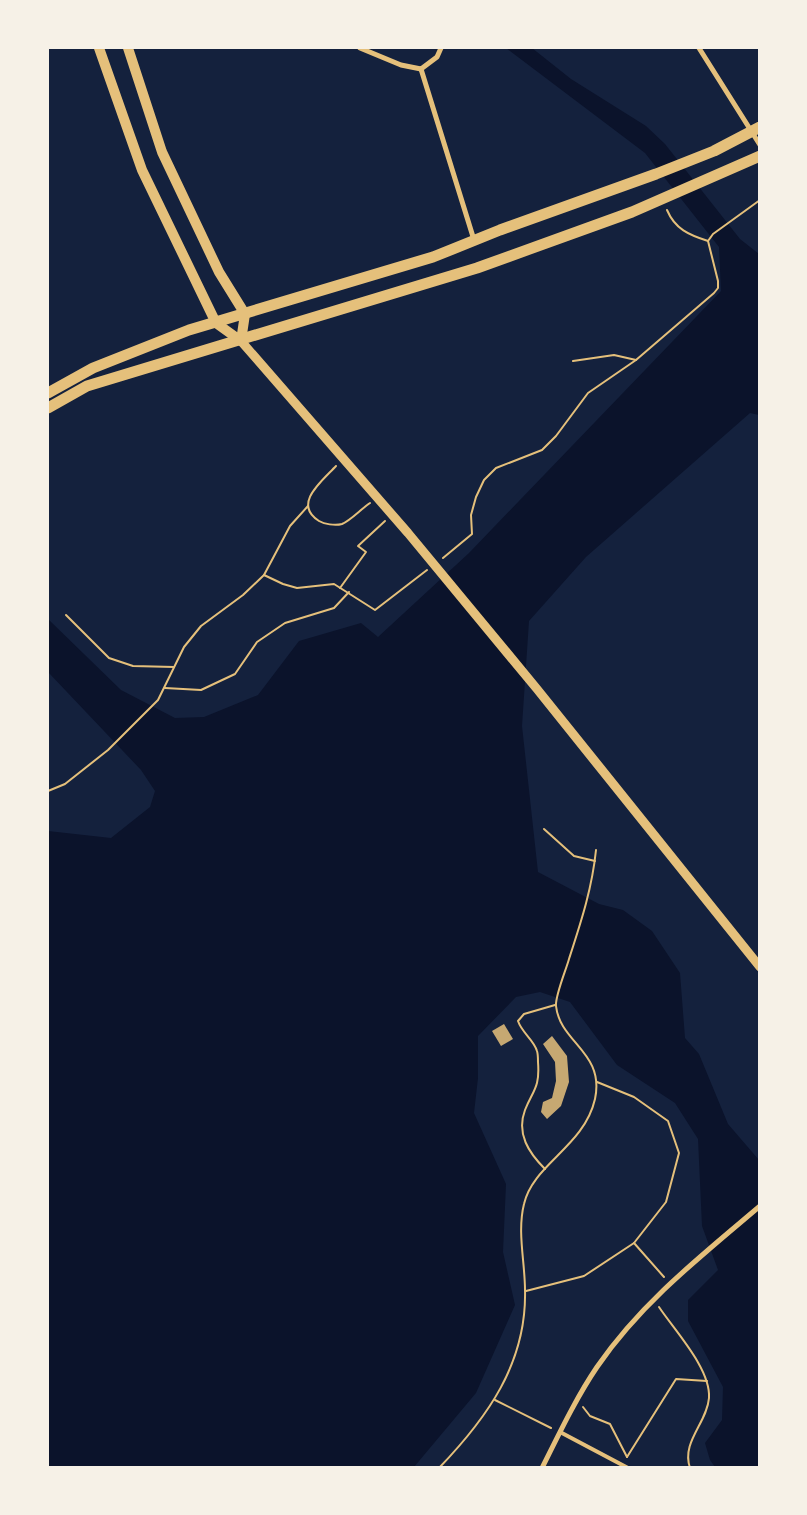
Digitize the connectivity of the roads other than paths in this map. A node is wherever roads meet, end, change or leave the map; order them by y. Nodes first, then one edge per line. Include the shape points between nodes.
1 (99, 48) edge
2 (128, 48) edge
3 (360, 48) edge
4 (441, 48) edge
5 (699, 48) edge
6 (421, 68) junction
7 (756, 129) edge
8 (760, 145) edge
9 (760, 156) edge
10 (474, 240) junction
11 (245, 314) junction
12 (216, 323) junction
13 (242, 341) junction
14 (48, 393) edge
15 (48, 408) edge
16 (760, 967) edge
17 (760, 1206) edge
18 (560, 1432) junction
19 (542, 1468) edge
20 (628, 1468) edge

1 - 12 main road via 142,170
2 - 11 main road via 162,152 218,272
3 - 6 street via 401,65
4 - 6 street via 437,57
5 - 7 street
6 - 10 street
7 - 8 street
7 - 10 main road via 684,163
9 - 13 main road via 662,198 477,268
10 - 11 main road via 434,256
11 - 12 main road
11 - 13 main road
12 - 13 main road
12 - 14 main road via 189,330 93,368
13 - 15 main road via 87,386
13 - 16 street via 538,689
17 - 18 street via 653,1299 597,1367
18 - 19 street
18 - 20 lane

